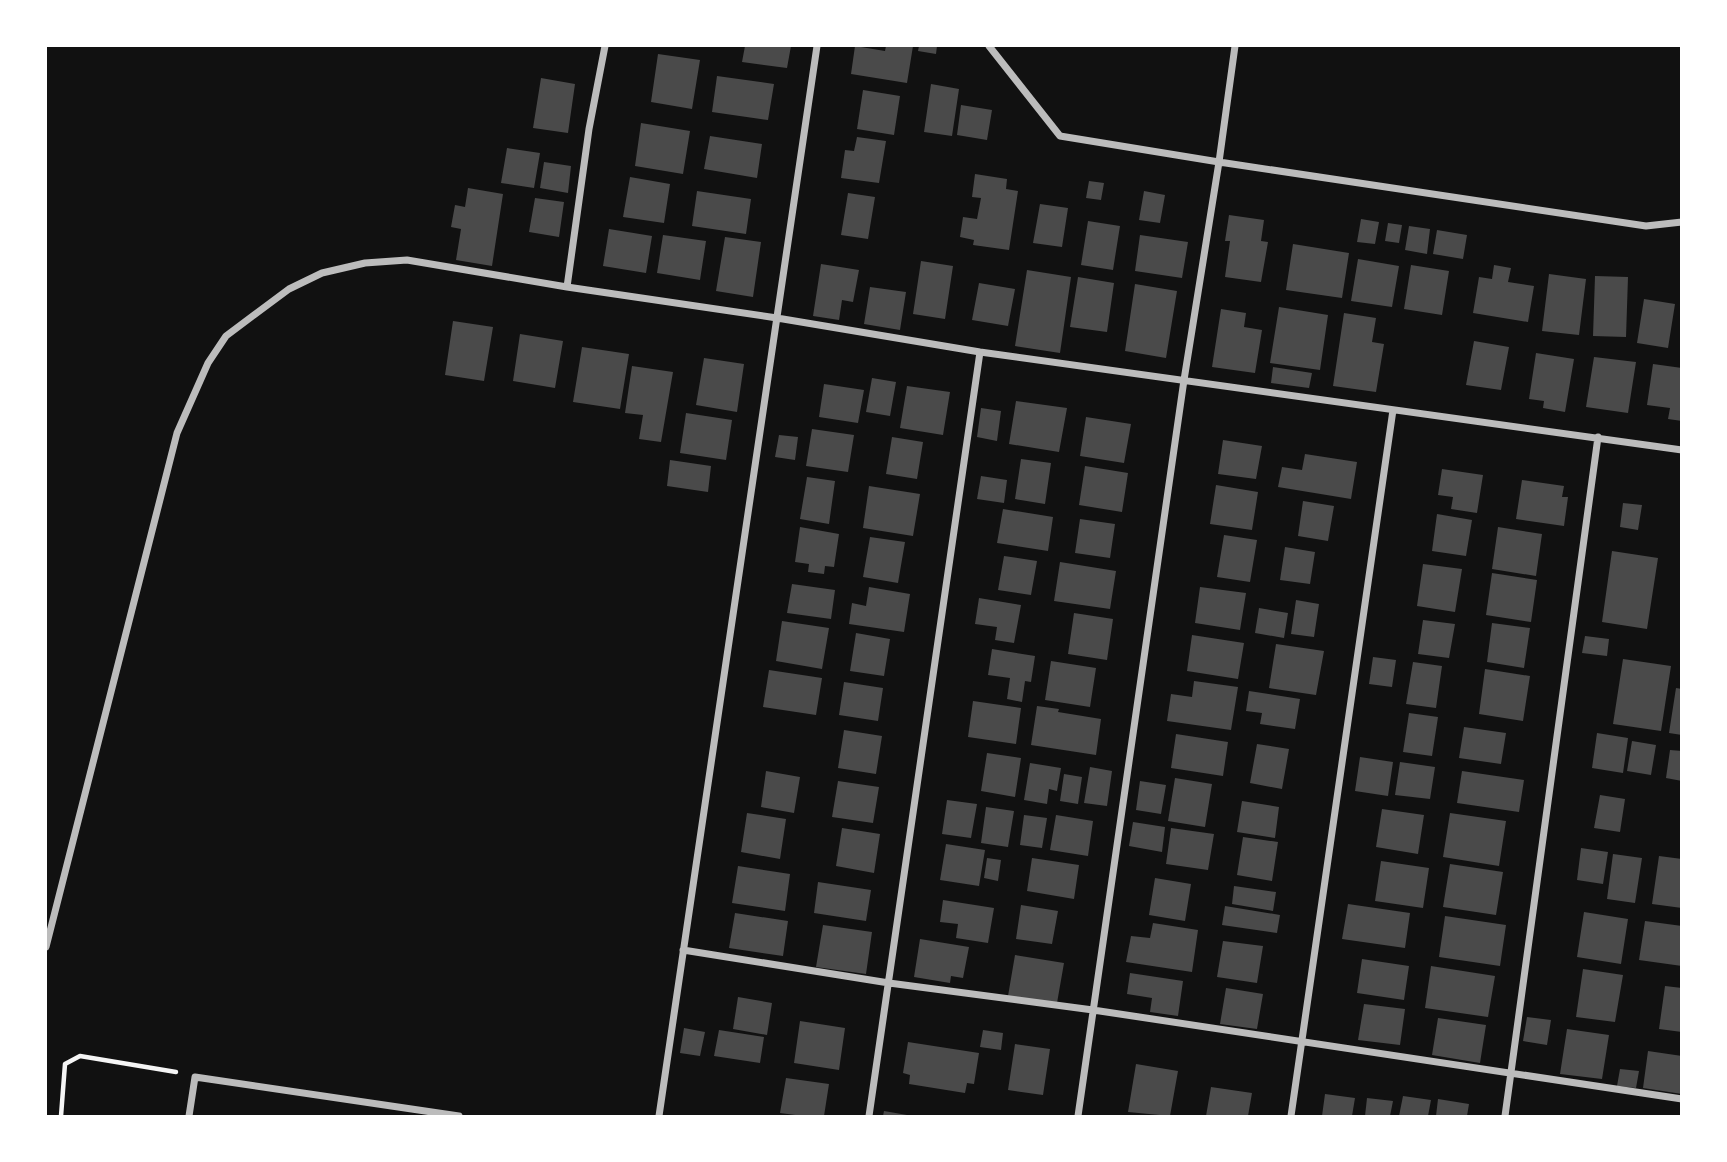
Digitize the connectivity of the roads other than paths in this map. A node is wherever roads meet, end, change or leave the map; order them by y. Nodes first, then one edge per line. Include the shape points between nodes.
1 (605, 46) edge
2 (817, 46) edge
3 (989, 46) edge
4 (1235, 46) edge
5 (1219, 162) junction
6 (1682, 222) edge
7 (567, 286) junction
8 (777, 318) junction
9 (980, 352) junction
10 (1184, 380) junction
11 (1393, 410) junction
12 (1598, 437) junction
13 (1682, 450) edge
14 (46, 947) edge
15 (683, 950) junction
16 (889, 983) junction
17 (1093, 1010) junction
18 (1302, 1041) junction
19 (1512, 1074) junction
20 (1682, 1098) edge
21 (189, 1116) edge
22 (459, 1116) edge
23 (659, 1116) edge
24 (869, 1116) edge
25 (1078, 1116) edge
26 (1291, 1116) edge
27 (1505, 1116) edge

1 - 7 street
2 - 8 street
3 - 5 street via 1060,136
4 - 5 street
5 - 6 street via 1646,226
5 - 10 street
7 - 8 street
7 - 14 street via 407,260 365,263 322,273 289,289 226,336 208,363 177,433
8 - 9 street
8 - 15 street
9 - 10 street
9 - 16 street
10 - 11 street
10 - 17 street
11 - 12 street
11 - 18 street
12 - 13 street
12 - 19 street
15 - 16 street
15 - 23 street
16 - 17 street
16 - 24 street
17 - 18 street
17 - 25 street
18 - 19 street
18 - 26 street
19 - 20 street
19 - 27 street
21 - 22 street via 195,1077

